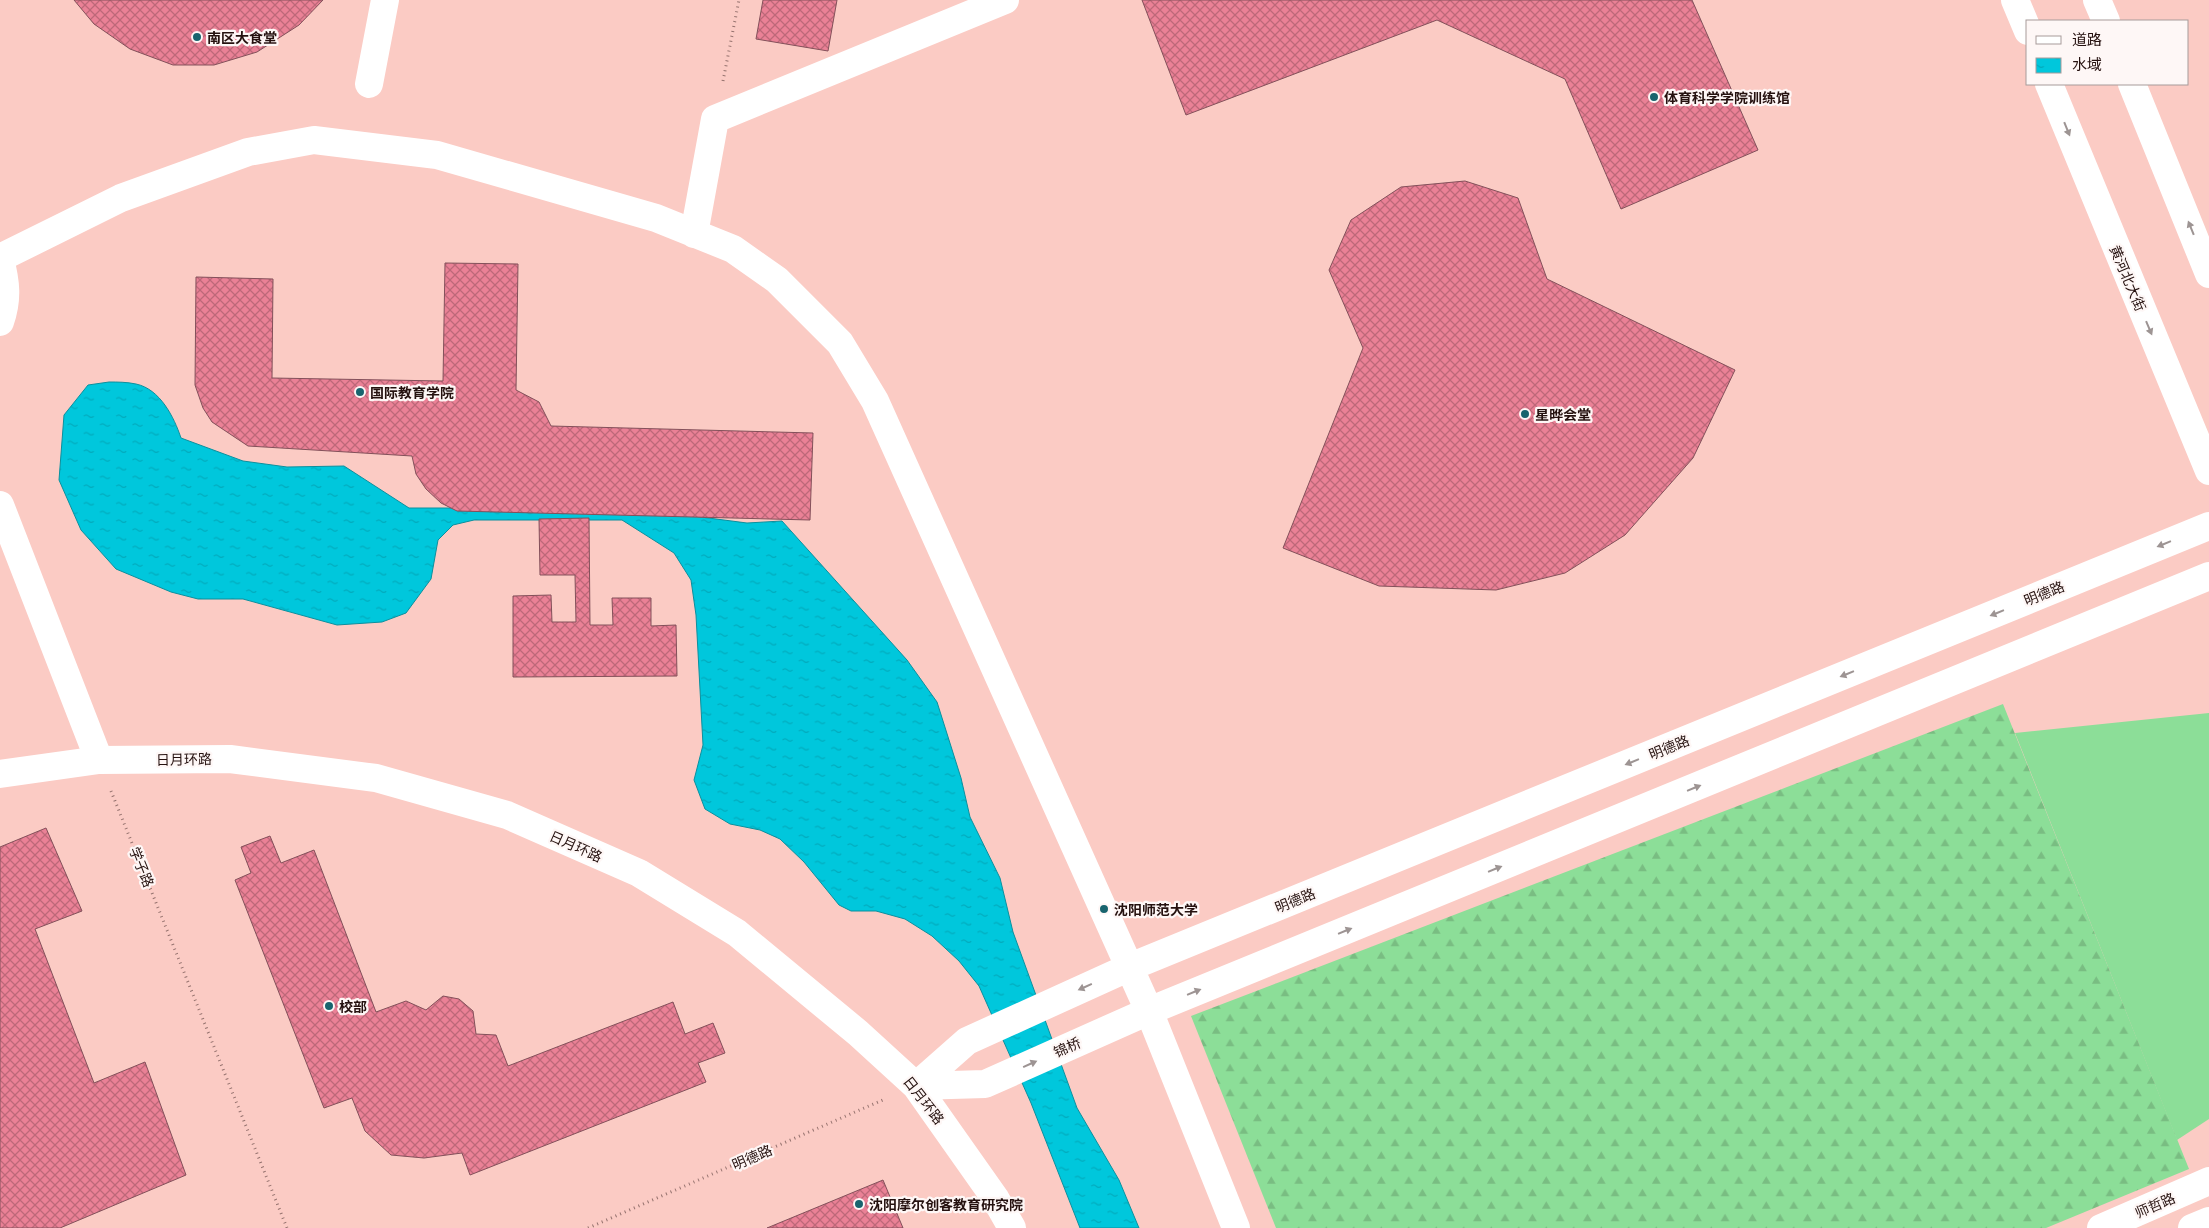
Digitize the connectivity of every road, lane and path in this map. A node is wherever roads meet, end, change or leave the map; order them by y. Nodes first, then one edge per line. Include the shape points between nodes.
1 (385, 0) edge
2 (739, 0) edge
3 (1005, 0) edge
4 (2015, 0) edge
5 (2097, 0) edge
6 (2106, 20) edge
7 (2026, 26) edge
8 (369, 84) dead end
9 (2049, 85) edge
10 (2132, 85) edge
11 (715, 119) junction
12 (694, 234) junction
13 (0, 258) edge
14 (2209, 274) edge
15 (0, 322) edge
16 (2209, 471) edge
17 (0, 505) edge
18 (2209, 526) edge
19 (2209, 576) edge
20 (99, 760) junction
21 (0, 774) edge
22 (1130, 967) junction
23 (1149, 1011) junction
24 (916, 1086) junction
25 (2209, 1181) edge
26 (2209, 1221) edge
27 (286, 1228) edge
28 (588, 1228) edge
29 (1012, 1228) edge
30 (1236, 1228) edge
31 (2101, 1228) edge
32 (2192, 1228) edge

1 - 8 main road
2 - 11 path
3 - 11 main road
4 - 7 main road
5 - 6 main road
9 -> 16 main road, 黄河北大街
14 -> 10 main road
11 - 12 main road
12 - 13 main road via 656,218 437,155 314,140 248,152 130,195
12 - 22 main road via 733,249 777,280 840,343 876,401
13 - 15 main road via 6,282 6,306
17 - 20 main road
18 -> 22 main road, 明德路
23 -> 19 main road
20 - 21 main road, 日月环路
20 - 24 main road, 日月环路 via 230,759 376,778 507,815 639,873 737,933 858,1033
20 - 27 path, 学子路
22 - 23 main road
22 -> 24 main road via 968,1040
24 -> 23 main road, 锦桥 via 986,1084
23 - 30 main road
24 - 28 path, 明德路
24 - 29 main road, 日月环路 via 995,1198
25 - 31 main road, 师哲路
26 - 32 main road

